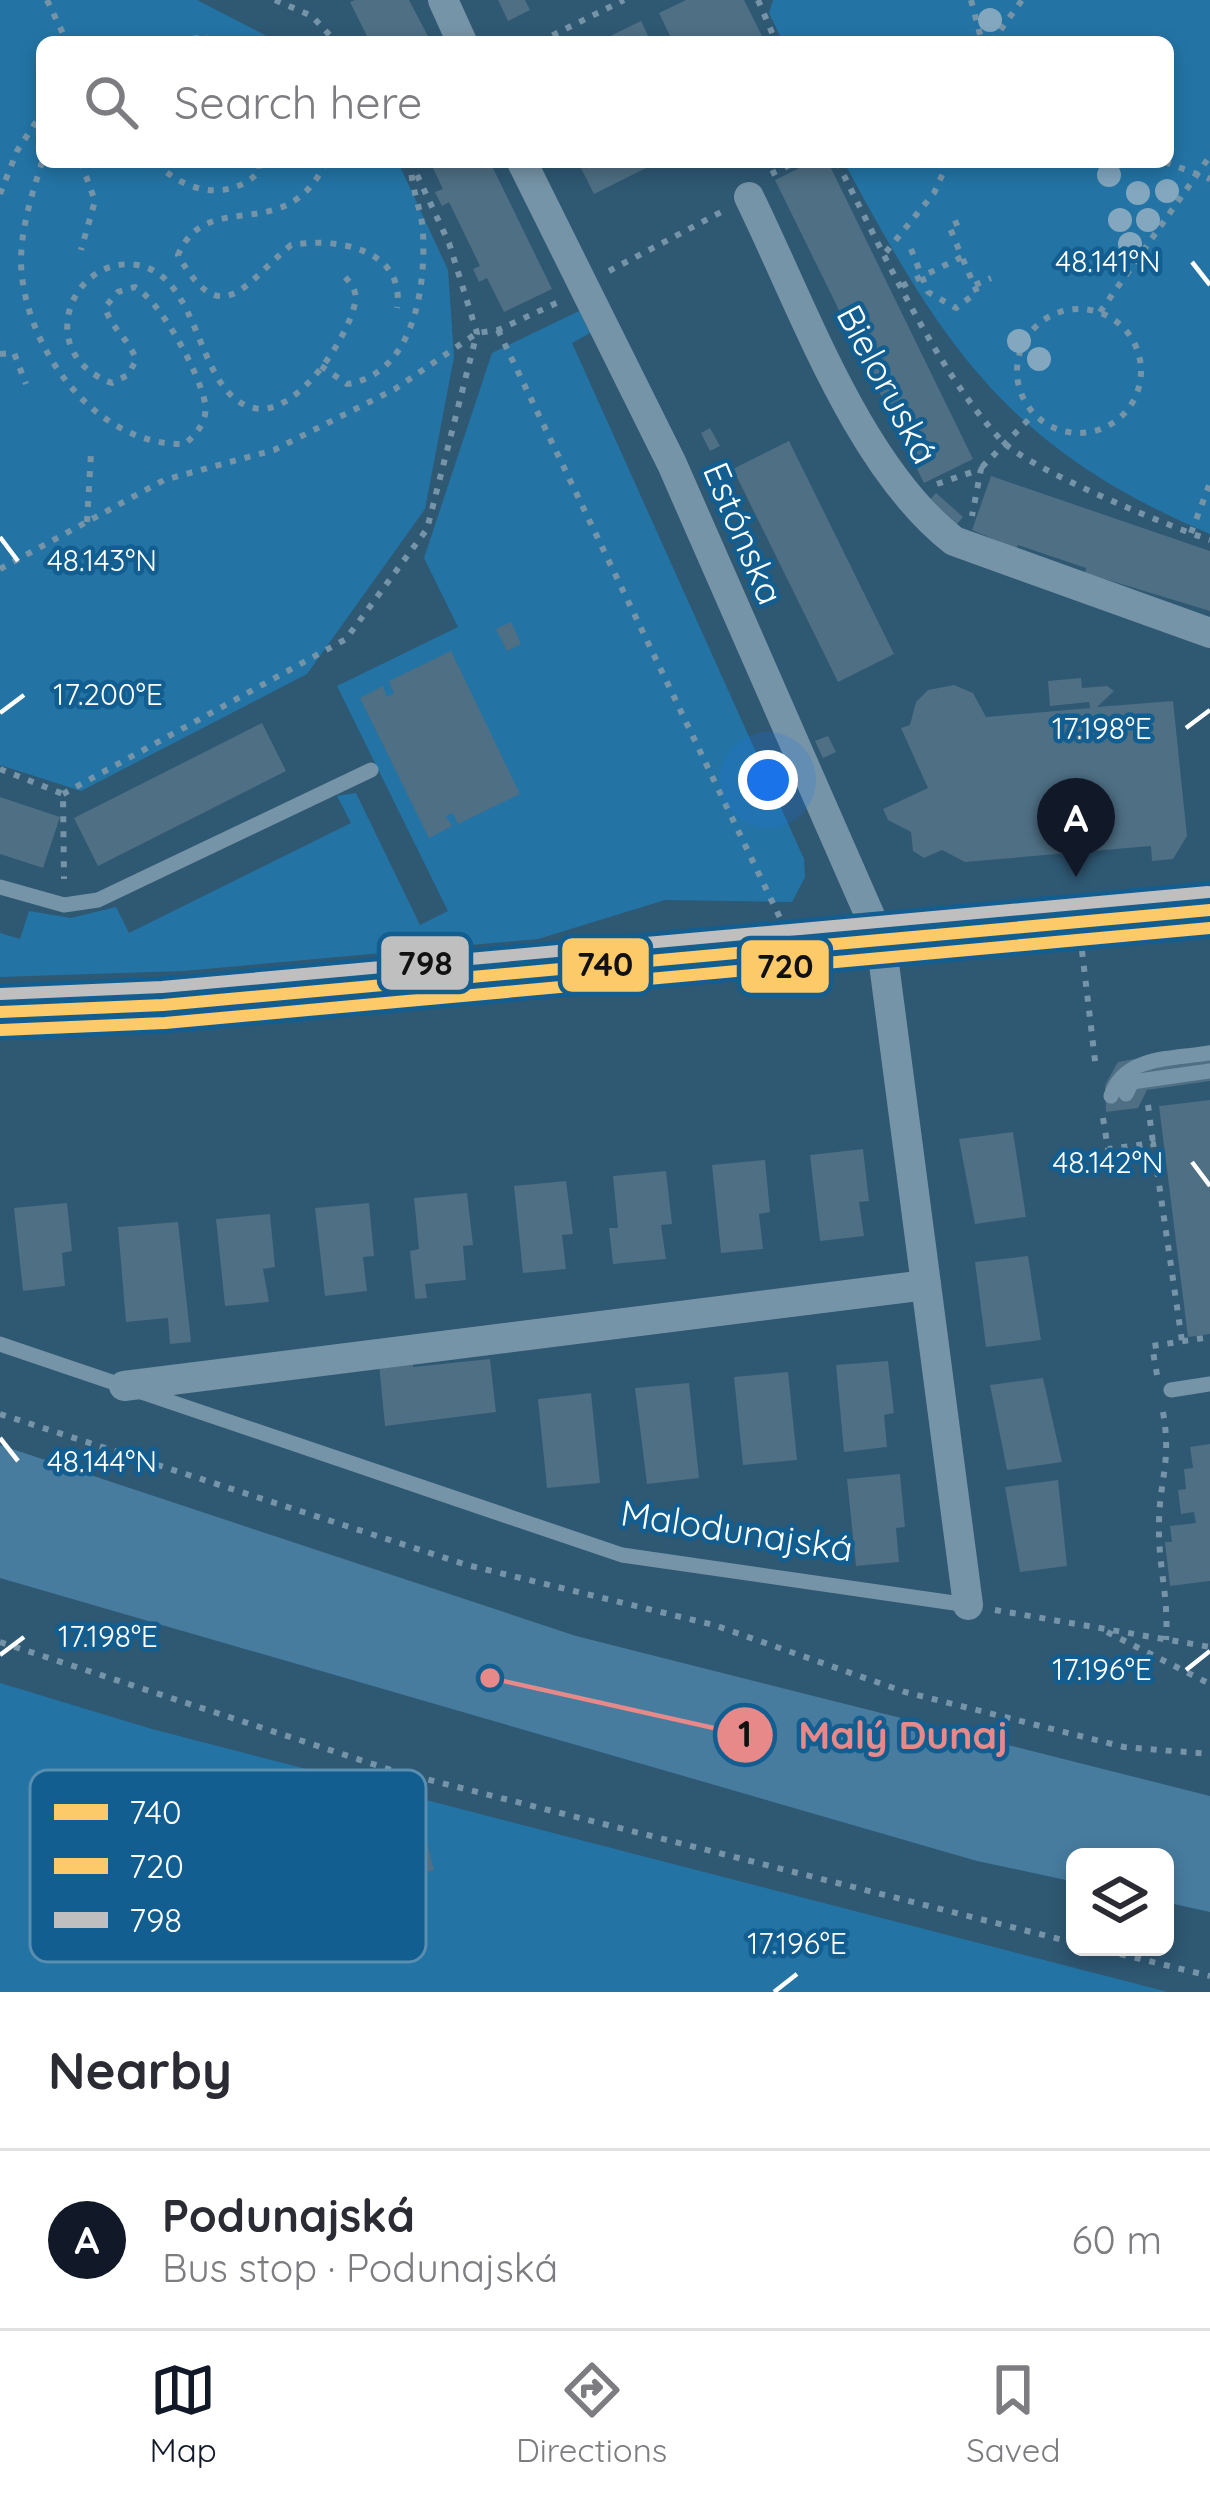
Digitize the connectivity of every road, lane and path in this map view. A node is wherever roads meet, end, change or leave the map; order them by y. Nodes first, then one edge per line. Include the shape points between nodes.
1 (47, 0) edge
2 (275, 0) edge
3 (443, 0) edge
4 (624, 0) edge
5 (758, 0) edge
6 (971, 0) edge
7 (1022, 0) edge
8 (65, 36) edge
9 (330, 36) edge
10 (459, 36) edge
11 (551, 36) edge
12 (773, 36) edge
13 (980, 36) edge
14 (996, 36) edge
15 (36, 122) edge
16 (1210, 156) edge
17 (1174, 166) edge
18 (40, 168) edge
19 (83, 168) edge
20 (162, 168) edge
21 (260, 168) edge
22 (323, 168) edge
23 (412, 168) edge
24 (414, 168) edge
25 (525, 168) edge
26 (784, 168) edge
27 (839, 168) edge
28 (945, 168) edge
29 (1196, 175) junction
30 (1210, 179) edge
31 (0, 194) edge
32 (749, 197) junction
33 (966, 219) dead end
34 (911, 249) dead end
35 (81, 250) dead end
36 (885, 254) junction
37 (962, 257) junction
38 (340, 272) dead end
39 (601, 275) dead end
40 (920, 277) junction
41 (991, 278) dead end
42 (975, 285) junction
43 (902, 286) junction
44 (568, 298) dead end
45 (397, 308) dead end
46 (1100, 312) junction
47 (498, 330) junction
48 (477, 332) junction
49 (0, 354) edge
50 (321, 366) junction
51 (26, 384) dead end
52 (1034, 414) junction
53 (1004, 443) junction
54 (91, 453) dead end
55 (981, 469) junction
56 (1210, 483) edge
57 (910, 503) junction
58 (87, 523) junction
59 (1191, 533) junction
60 (1210, 540) edge
61 (954, 541) junction
62 (0, 568) edge
63 (1210, 633) edge
64 (0, 769) edge
65 (371, 770) dead end
66 (63, 794) junction
67 (0, 887) edge
68 (64, 905) junction
69 (1210, 910) edge
70 (783, 924) dead end
71 (881, 941) junction
72 (1081, 948) dead end
73 (0, 1012) edge
74 (1210, 1053) edge
75 (1210, 1071) edge
76 (1109, 1096) junction
77 (1168, 1098) dead end
78 (1153, 1143) junction
79 (926, 1285) junction
80 (1210, 1337) edge
81 (1183, 1341) junction
82 (0, 1344) edge
83 (1210, 1384) edge
84 (124, 1386) junction
85 (1165, 1389) joint
86 (1163, 1411) dead end
87 (0, 1414) edge
88 (968, 1605) junction
89 (1098, 1628) junction
90 (1166, 1640) junction
91 (0, 1642) edge
92 (1210, 1647) edge
93 (1210, 1684) edge
94 (1210, 1754) edge
95 (391, 1770) edge
96 (426, 1779) edge
97 (1066, 1941) edge
98 (1128, 1956) edge
99 (1210, 1976) edge

1 - 8 path
2 - 9 path via 312,16
3 - 10 street
4 - 11 path
5 - 12 path
6 - 13 path
7 - 14 path
15 - 31 path
16 - 29 path
17 - 29 path
18 - 50 path via 21,264 33,329 106,420 154,445 184,444 201,430 206,405 154,298 135,286 105,307 131,344 136,360 128,375 112,382 86,373 65,325 75,295 103,270 130,264 154,269 171,284 228,394 252,408 290,400
19 - 35 path via 95,201
20 - 21 path via 174,181 227,190 247,185
22 - 45 path via 293,206 208,221 188,233 178,255 202,292 220,299 238,295 291,245 350,243 383,263 399,290
23 - 50 path via 423,228 414,320 371,381 347,384
24 - 48 path
25 - 71 street, Estónska via 672,464
26 - 32 path via 744,188
27 - 36 path
28 - 36 path
29 - 30 path
29 - 46 path
32 - 39 path
32 - 57 street, Bieloruská via 879,464
33 - 37 path via 949,226
34 - 40 path
36 - 43 path
37 - 40 path
37 - 42 path
38 - 50 path via 356,300
40 - 42 path via 939,303 956,308 968,303
40 - 43 path
41 - 42 path
43 - 53 path
44 - 47 path
46 - 52 path via 1059,312 1027,337 1017,376
46 - 52 path via 1118,322 1139,356 1141,376 1125,413 1090,433 1070,433
47 - 48 path
47 - 70 path
48 - 58 path via 395,389 290,443 164,479
48 - 66 path via 427,530 346,639
49 - 51 path via 14,353
52 - 53 path
53 - 55 path
53 - 59 path
54 - 58 path
55 - 57 path
55 - 61 path via 971,517
56 - 59 path
57 - 61 street, Bieloruská
58 - 62 path
59 - 60 path
61 - 63 street, Bieloruská
64 - 66 path
65 - 68 lane via 98,900
66 - 68 path
67 - 68 lane
69 - 71 street
71 - 73 street via 142,1007
71 - 79 street
72 - 76 path
74 - 76 lane via 1132,1066
75 - 76 lane via 1132,1082
76 - 78 path via 1108,1149
77 - 78 path via 1147,1101
78 - 81 path
79 - 84 street, Malodunajská
79 - 88 street
80 - 81 path
81 - 85 path via 1152,1346
82 - 84 lane, Malodunajská
83 - 85 lane
84 - 88 lane, Malodunajská via 622,1555
86 - 90 path via 1171,1454 1159,1525
87 - 94 path via 467,1565 714,1624 905,1693 1124,1747
88 - 89 path
89 - 90 path
89 - 93 path
90 - 92 path
91 - 95 path
96 - 97 path
98 - 99 path

